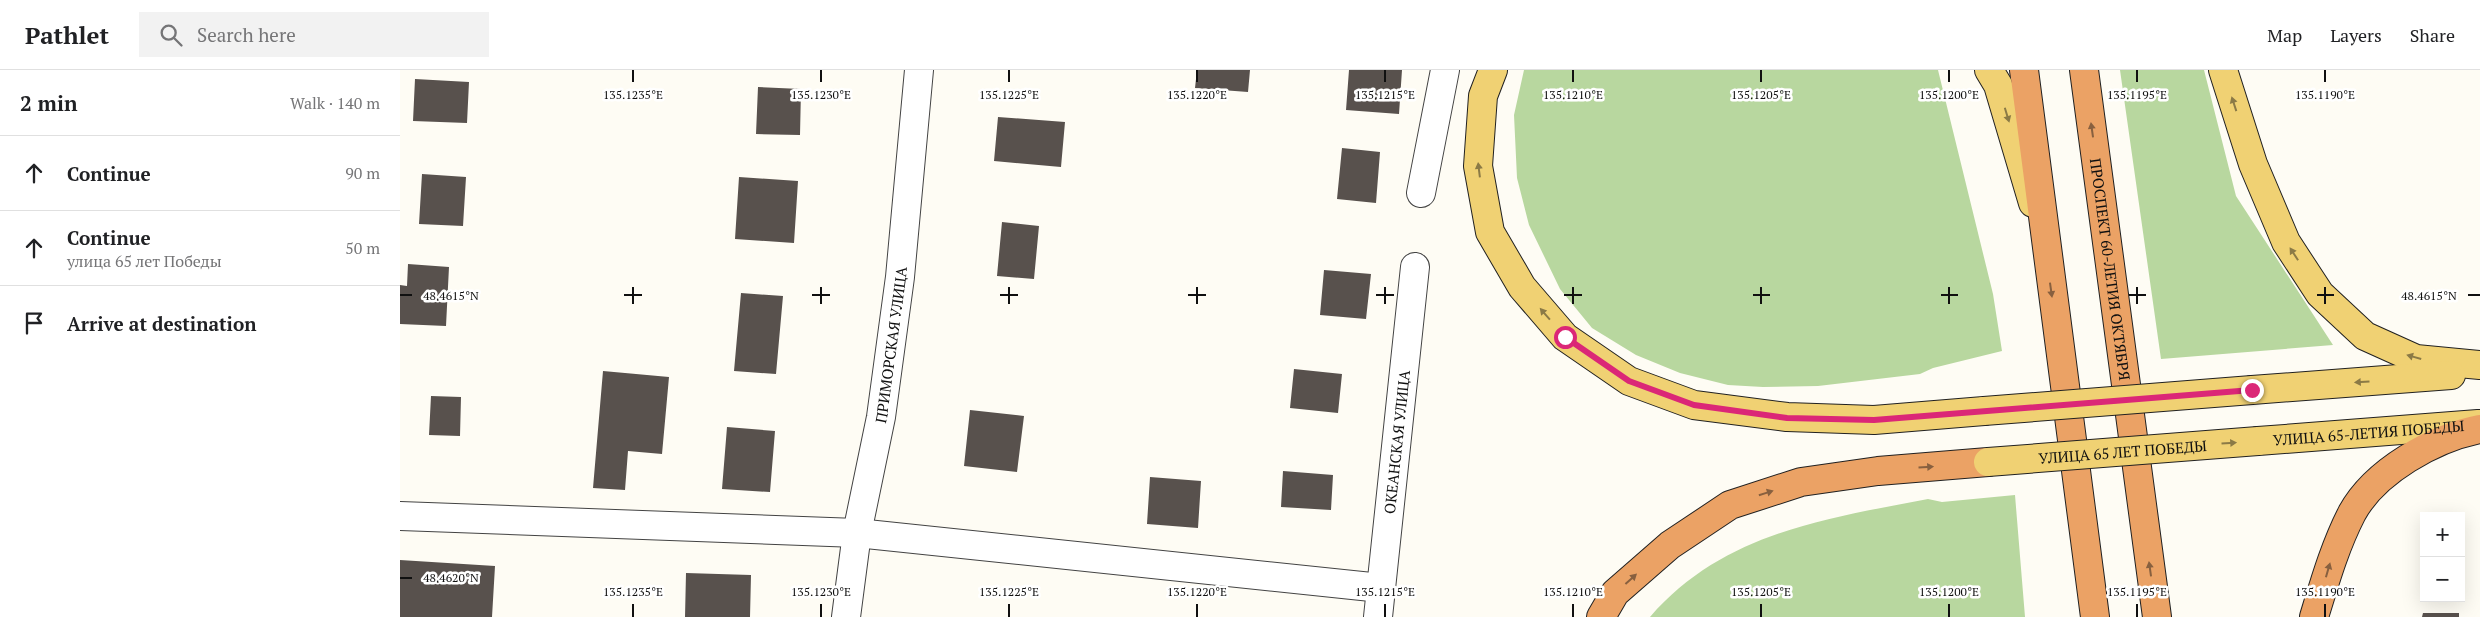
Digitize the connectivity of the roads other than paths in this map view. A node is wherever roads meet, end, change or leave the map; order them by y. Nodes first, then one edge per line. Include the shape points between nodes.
1 (919, 70) edge
2 (1445, 70) edge
3 (1493, 70) edge
4 (1989, 70) edge
5 (2024, 70) edge
6 (2084, 70) edge
7 (2223, 70) edge
8 (1421, 193) dead end
9 (2045, 242) junction
10 (1414, 267) dead end
11 (2480, 364) edge
12 (2480, 372) edge
13 (2480, 424) edge
14 (2480, 429) edge
15 (2258, 441) joint
16 (1988, 462) joint
17 (2077, 481) junction
18 (400, 516) edge
19 (858, 533) junction
20 (1381, 588) junction
21 (846, 617) edge
22 (1378, 617) edge
23 (1601, 617) edge
24 (2078, 617) edge
25 (2095, 617) edge
26 (2157, 617) edge
27 (2314, 617) edge

1 - 19 street, ПРИМОРСКАЯ УЛИЦА via 900,277 881,417
2 - 8 street
12 -> 3 main road, bridge via 1874,420 1787,418 1694,405 1629,381 1589,354 1565,337 1522,287 1490,232 1478,166 1483,96
4 -> 9 main road via 1998,85
5 - 9 highway
26 -> 6 highway, ПРОСПЕКТ 60-ЛЕТИЯ ОКТЯБРЯ
11 -> 7 main road via 2416,359 2364,336 2320,294 2286,242 2253,164
9 -> 17 highway
10 - 20 street, ОКЕАНСКАЯ УЛИЦА
13 - 15 main road, УЛИЦА 65-ЛЕТИЯ ПОБЕДЫ
27 -> 14 highway via 2331,560 2353,511 2381,478 2420,450
16 -> 15 main road, УЛИЦА 65 ЛЕТ ПОБЕДЫ, bridge
23 -> 16 highway via 1615,593 1670,545 1730,505 1801,482 1878,471
17 - 24 highway
17 - 25 highway
18 - 19 street
19 - 20 street
19 - 21 street, ПРИМОРСКАЯ УЛИЦА
20 - 22 street, ОКЕАНСКАЯ УЛИЦА

